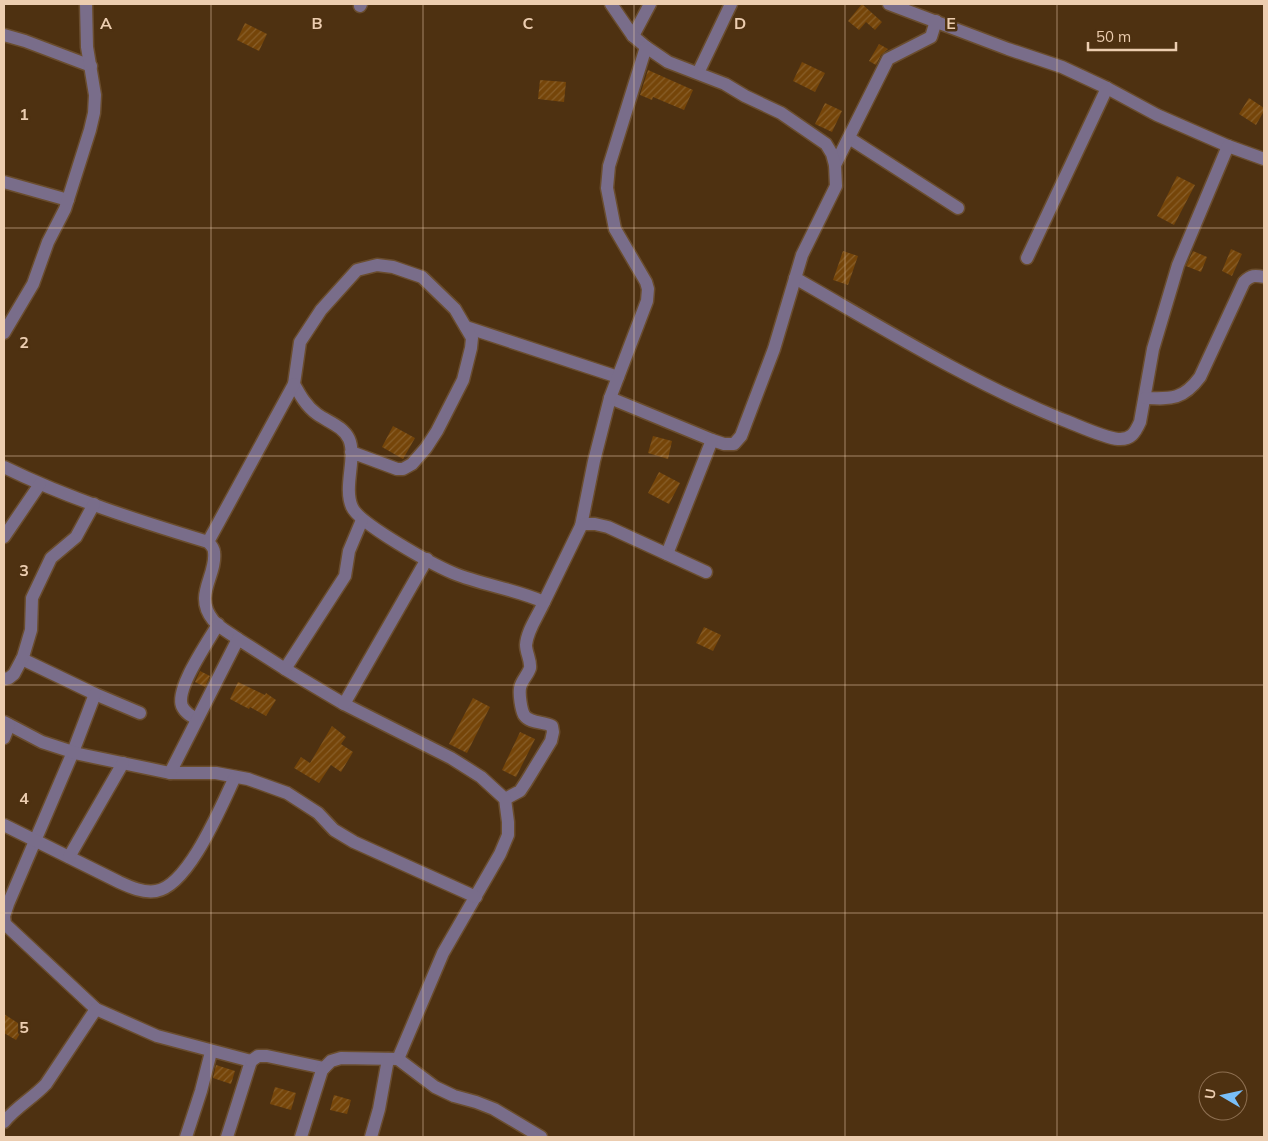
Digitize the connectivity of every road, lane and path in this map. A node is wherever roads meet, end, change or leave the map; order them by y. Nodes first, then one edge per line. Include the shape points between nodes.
1 (86, 4) edge
2 (611, 4) edge
3 (650, 4) edge
4 (731, 4) edge
5 (889, 4) edge
6 (936, 21) junction
7 (4, 35) edge
8 (633, 36) junction
9 (646, 47) junction
10 (90, 66) junction
11 (698, 73) junction
12 (1107, 88) junction
13 (849, 138) junction
14 (1228, 146) junction
15 (1264, 159) edge
16 (835, 165) junction
17 (4, 182) edge
18 (68, 200) junction
19 (958, 208) dead end
20 (1027, 258) dead end
21 (1264, 277) edge
22 (795, 278) junction
23 (466, 327) junction
24 (4, 333) edge
25 (618, 377) junction
26 (294, 384) junction
27 (610, 398) junction
28 (1145, 398) junction
29 (712, 440) junction
30 (351, 452) junction
31 (4, 467) edge
32 (40, 484) junction
33 (94, 504) junction
34 (362, 520) junction
35 (581, 526) junction
36 (4, 537) edge
37 (208, 542) junction
38 (667, 554) junction
39 (427, 559) junction
40 (706, 572) dead end
41 (544, 602) junction
42 (218, 624) junction
43 (238, 639) junction
44 (22, 659) junction
45 (285, 669) junction
46 (4, 679) edge
47 (95, 694) junction
48 (344, 704) junction
49 (140, 713) dead end
50 (197, 719) junction
51 (6, 724) edge
52 (4, 738) edge
53 (73, 752) junction
54 (123, 763) junction
55 (170, 773) junction
56 (235, 777) junction
57 (504, 799) junction
58 (4, 825) edge
59 (36, 840) junction
60 (69, 857) junction
61 (476, 897) junction
62 (4, 914) edge
63 (96, 1009) junction
64 (211, 1052) junction
65 (393, 1059) junction
66 (251, 1061) junction
67 (324, 1068) junction
68 (4, 1122) edge
69 (186, 1137) edge
70 (227, 1137) edge
71 (301, 1137) edge
72 (371, 1137) edge
73 (541, 1137) edge

1 - 10 street
2 - 8 street
3 - 8 street
4 - 11 street
5 - 6 street
6 - 12 street via 1062,67
6 - 13 street via 931,36 888,59
7 - 10 street
8 - 9 street
9 - 11 street via 668,62
9 - 25 street via 609,166 608,200 616,229 648,289 647,300
10 - 18 street via 95,95 94,113
11 - 16 street via 781,113 826,144
12 - 14 street via 1157,115
12 - 20 street
13 - 16 street
13 - 19 street
14 - 15 street
14 - 28 street via 1178,265 1153,349
16 - 22 street via 836,186 809,239
17 - 18 street
18 - 24 street via 33,284
21 - 28 street via 1253,275 1244,282 1192,388 1169,399
22 - 28 street via 1016,401 1091,431 1118,439 1130,438 1140,422
22 - 29 street via 774,349 741,436 734,444
23 - 25 street
23 - 26 street via 455,309 422,277 376,265 357,270 321,310 300,342
23 - 30 street via 472,338 463,380 417,459 403,469 397,469
25 - 27 street
26 - 30 street via 304,402 316,414 342,429 350,440
26 - 37 street
27 - 29 street
27 - 35 street
29 - 38 street
30 - 34 street via 348,488 352,508
31 - 32 street
32 - 33 street
32 - 36 street
33 - 37 street
33 - 44 street via 76,537 51,558 32,598 31,630
34 - 39 street
34 - 45 street via 349,551 345,576
35 - 38 street via 608,526
35 - 41 street
37 - 42 street via 214,550 205,590 206,606
38 - 40 street
39 - 41 street via 454,573
39 - 48 street
41 - 57 street via 527,639 529,670 520,692 528,719 552,726 553,732 545,753 520,791
42 - 43 street
42 - 50 street via 186,681 181,698 186,712
43 - 45 street
43 - 50 street
44 - 46 street via 14,674
44 - 47 street
45 - 48 street
47 - 49 street
47 - 53 street
48 - 57 street via 451,758 481,777
50 - 55 street
51 - 52 street
51 - 53 street via 42,742
53 - 54 street
53 - 59 street
54 - 55 street
54 - 60 street
55 - 56 street via 216,773
56 - 60 street via 202,846 167,887 156,891 136,890
56 - 61 street via 287,793 354,842
57 - 61 street via 508,835
58 - 59 street
59 - 60 street
59 - 62 street
61 - 65 street via 443,953
62 - 63 street via 9,929
63 - 64 street via 157,1036
63 - 68 street via 46,1084
64 - 66 street
64 - 69 street
65 - 67 street via 341,1058
65 - 72 street
65 - 73 street via 435,1087 494,1109
66 - 67 street via 258,1056 267,1056
66 - 70 street
67 - 71 street

